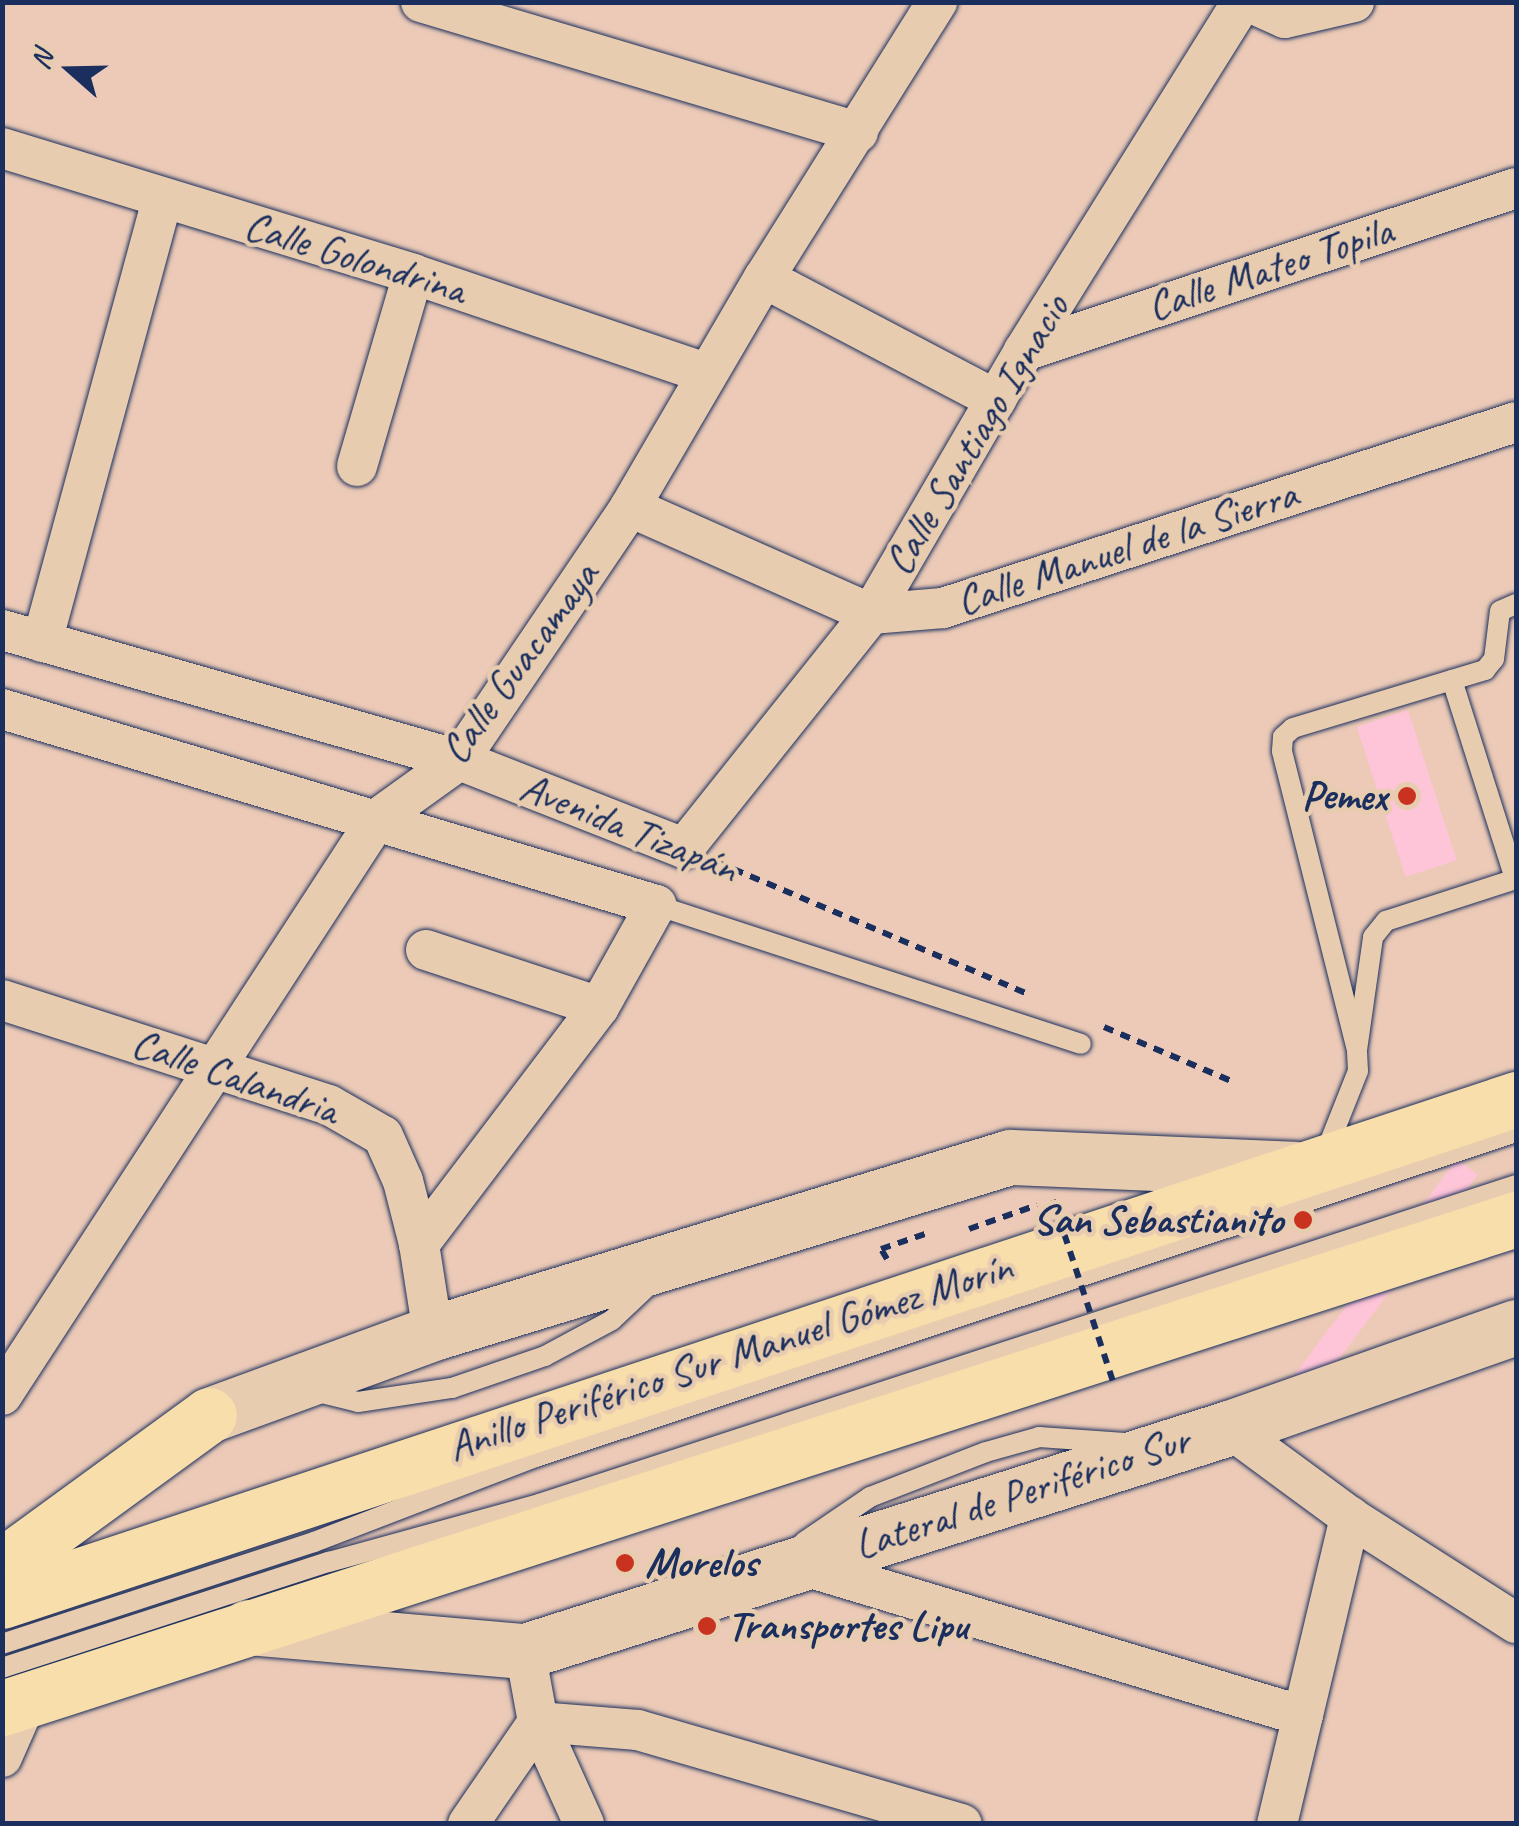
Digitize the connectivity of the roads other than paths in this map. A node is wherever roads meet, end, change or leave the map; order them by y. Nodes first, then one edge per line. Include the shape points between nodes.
1 (421, 2) edge
2 (937, 2) edge
3 (1246, 2) edge
4 (1354, 2) edge
5 (858, 132) junction
6 (2, 148) edge
7 (1516, 188) edge
8 (162, 199) junction
9 (413, 274) junction
10 (764, 278) junction
11 (1024, 351) junction
12 (706, 374) junction
13 (996, 400) junction
14 (1516, 422) edge
15 (358, 466) dead end
16 (630, 507) junction
17 (1516, 604) edge
18 (871, 614) junction
19 (2, 630) edge
20 (42, 642) junction
21 (1452, 680) junction
22 (2, 709) edge
23 (459, 760) junction
24 (377, 819) junction
25 (684, 848) joint
26 (1516, 879) edge
27 (656, 905) junction
28 (426, 950) dead end
29 (2, 1000) edge
30 (598, 1007) junction
31 (1081, 1044) dead end
32 (1356, 1050) junction
33 (214, 1067) junction
34 (1516, 1099) edge
35 (1516, 1132) edge
36 (1309, 1165) junction
37 (1516, 1185) edge
38 (1516, 1219) edge
39 (419, 1244) junction
40 (676, 1259) junction
41 (1516, 1327) edge
42 (433, 1333) junction
43 (294, 1384) junction
44 (2, 1395) edge
45 (210, 1416) joint
46 (1229, 1428) junction
47 (1156, 1447) junction
48 (1350, 1517) junction
49 (800, 1565) junction
50 (2, 1566) edge
51 (740, 1585) junction
52 (2, 1601) edge
53 (1516, 1622) edge
54 (248, 1628) junction
55 (2, 1644) edge
56 (526, 1652) junction
57 (11, 1692) edge
58 (1303, 1716) junction
59 (538, 1722) junction
60 (2, 1757) edge
61 (468, 1824) edge
62 (584, 1824) edge
63 (962, 1824) edge
64 (1277, 1824) edge

1 - 5 street
2 - 5 street, Calle Guacamaya
3 - 4 street via 1285,18
3 - 11 street, Calle Santiago Ignacio
5 - 10 street, Calle Guacamaya
6 - 8 street, Calle Golondrina
7 - 11 street, Calle Mateo Topila
8 - 9 street, Calle Golondrina
8 - 20 street
9 - 12 street, Calle Golondrina
9 - 15 street
10 - 12 street, Calle Guacamaya
10 - 13 street
11 - 13 street, Calle Santiago Ignacio
12 - 16 street, Calle Guacamaya
13 - 18 street, Calle Santiago Ignacio
14 - 18 street, Calle Manuel de la Sierra via 943,608
16 - 18 street, Calle Manuel de la Sierra
16 - 23 street, Calle Guacamaya
17 - 21 lane via 1497,617 1490,665
18 - 25 street, Calle Santiago Ignacio
19 - 20 street, Avenida Tizapán
20 - 23 street, Avenida Tizapán
21 - 26 lane
21 - 32 lane via 1294,728 1283,737
22 - 24 street, Avenida Tizapán
23 - 24 street, Calle Guacamaya
23 - 25 street, Avenida Tizapán
24 - 27 street, Avenida Tizapán
24 - 33 street, Calle Guacamaya
26 - 32 lane via 1386,921 1368,955
27 - 30 street
27 - 31 lane
28 - 30 street
29 - 33 street, Calle Calandria
30 - 39 street
32 - 36 lane via 1353,1092
33 - 39 street, Calle Calandria via 329,1105 382,1136 403,1181
33 - 44 street, Calle Guacamaya
34 - 36 highway, Anillo Periférico Sur Manuel Gómez Morín
35 - 55 lane via 536,1457 314,1542
36 - 40 street via 1010,1156
36 - 52 highway, Anillo Periférico Sur Manuel Gómez Morín
37 - 57 lane via 538,1504 328,1562
38 - 54 highway
39 - 42 street, Calle Calandria
40 - 42 street
40 - 43 lane via 612,1320 545,1356 452,1388 358,1402
41 - 46 street, Lateral de Periférico Sur
42 - 43 street
43 - 45 street
45 - 50 highway
46 - 47 street, Lateral de Periférico Sur
46 - 48 street
47 - 49 street, Lateral de Periférico Sur
47 - 51 lane via 1039,1437 951,1464 870,1497
48 - 53 street
48 - 58 street
49 - 51 street, Lateral de Periférico Sur
49 - 58 street
51 - 56 street, Lateral de Periférico Sur
54 - 56 street
54 - 57 highway
56 - 59 street
57 - 60 street
58 - 64 street
59 - 61 street
59 - 62 street
59 - 63 street via 638,1730

